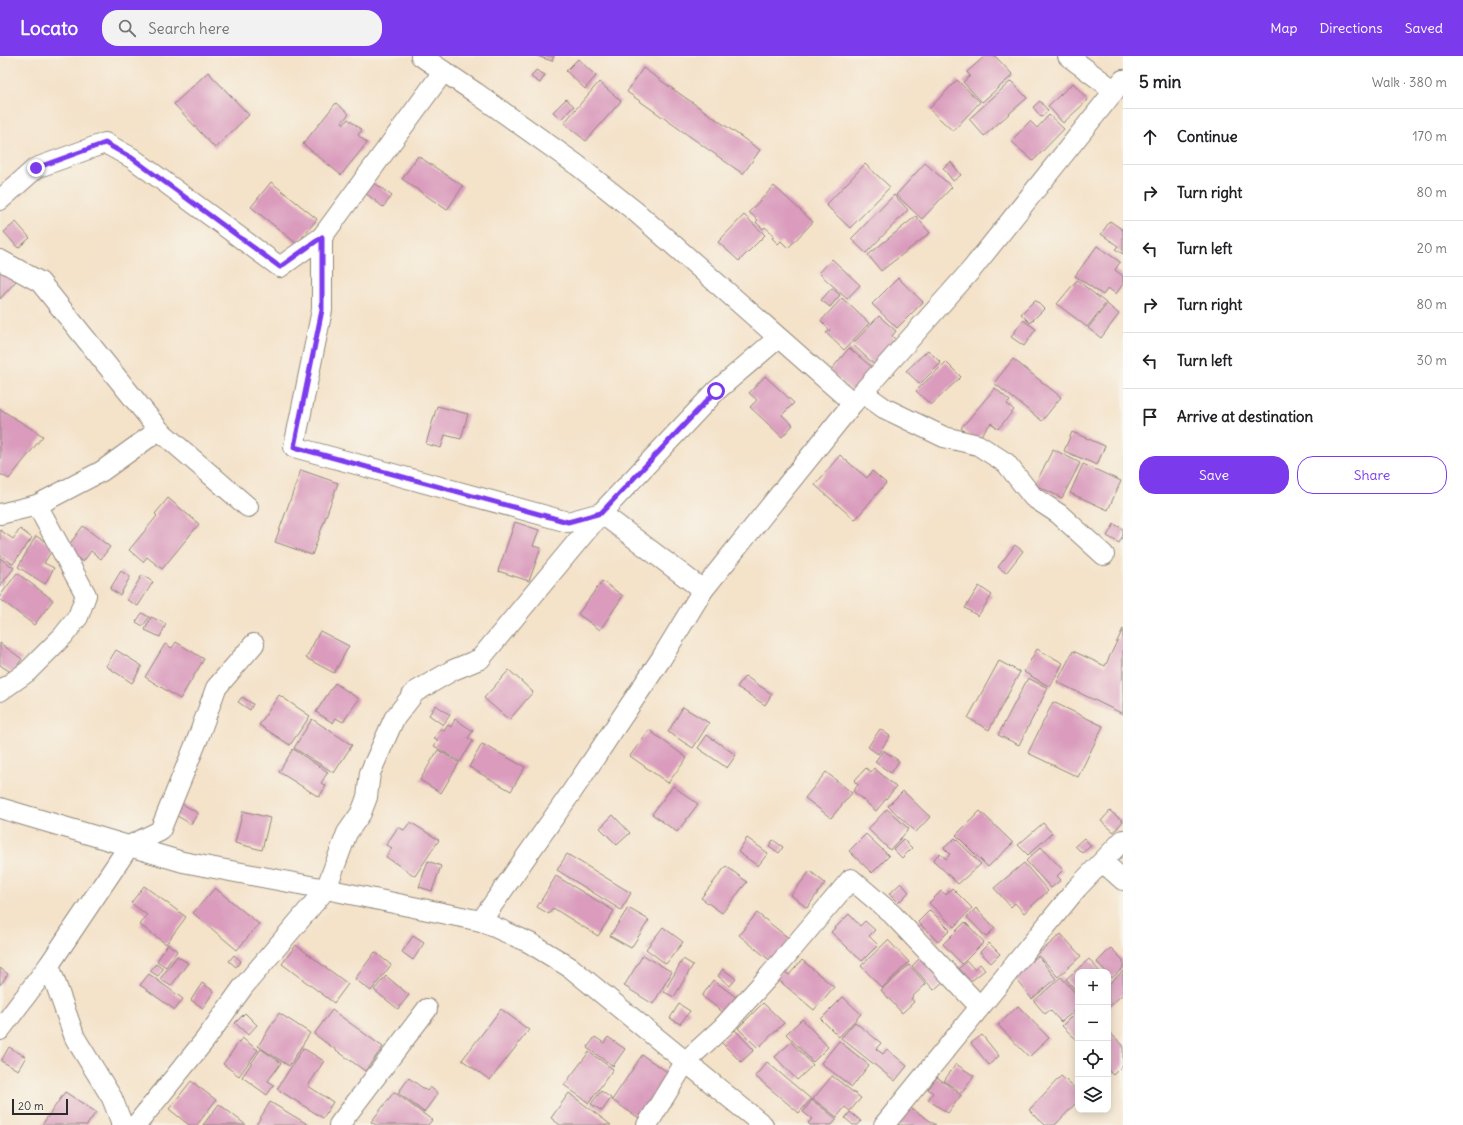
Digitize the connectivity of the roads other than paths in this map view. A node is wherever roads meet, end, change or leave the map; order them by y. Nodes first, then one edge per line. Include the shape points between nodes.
1 (421, 56) edge
2 (1068, 56) edge
3 (443, 72) junction
4 (1119, 85) edge
5 (0, 200) edge
6 (322, 237) junction
7 (0, 260) edge
8 (778, 338) junction
9 (858, 398) junction
10 (159, 430) junction
11 (37, 505) junction
12 (248, 507) dead end
13 (601, 513) junction
14 (0, 514) edge
15 (1104, 555) dead end
16 (703, 590) junction
17 (254, 644) dead end
18 (0, 691) edge
19 (0, 808) edge
20 (1123, 840) edge
21 (129, 846) junction
22 (1103, 862) junction
23 (1123, 880) edge
24 (326, 889) junction
25 (481, 922) junction
26 (49, 965) junction
27 (980, 1007) junction
28 (427, 1009) dead end
29 (0, 1030) edge
30 (686, 1061) junction
31 (121, 1125) edge
32 (136, 1125) edge
33 (338, 1125) edge
34 (647, 1125) edge
35 (763, 1125) edge
36 (884, 1125) edge

1 - 3 street
2 - 4 street
3 - 6 street
3 - 8 street via 476,92 577,165 636,212
4 - 9 street via 972,269
5 - 6 street via 36,168 105,143 132,158 280,267
6 - 13 street via 322,310 294,447 568,522
7 - 10 street via 40,282
8 - 9 street
8 - 13 street via 716,391
9 - 15 street via 944,437 978,446 1006,463 1033,497 1059,514
9 - 16 street
10 - 11 street via 102,471
10 - 12 street
11 - 14 street
11 - 18 street via 86,595 78,617 63,636 27,672
13 - 16 street
13 - 24 street via 480,659 453,670 415,692 394,719 370,773 367,797 361,813 347,833
16 - 25 street via 661,659 574,790
17 - 21 street via 216,688 160,831
19 - 21 street
20 - 22 street
21 - 24 street via 183,862
21 - 26 street
22 - 23 street
22 - 27 street via 1077,888
24 - 25 street
24 - 32 street via 243,987 205,1040
25 - 30 street via 530,943 571,968
26 - 29 street
26 - 31 street via 75,1038 112,1098
27 - 30 street via 892,914 851,879 723,1027
27 - 36 street
28 - 33 street
30 - 34 street
30 - 35 street

